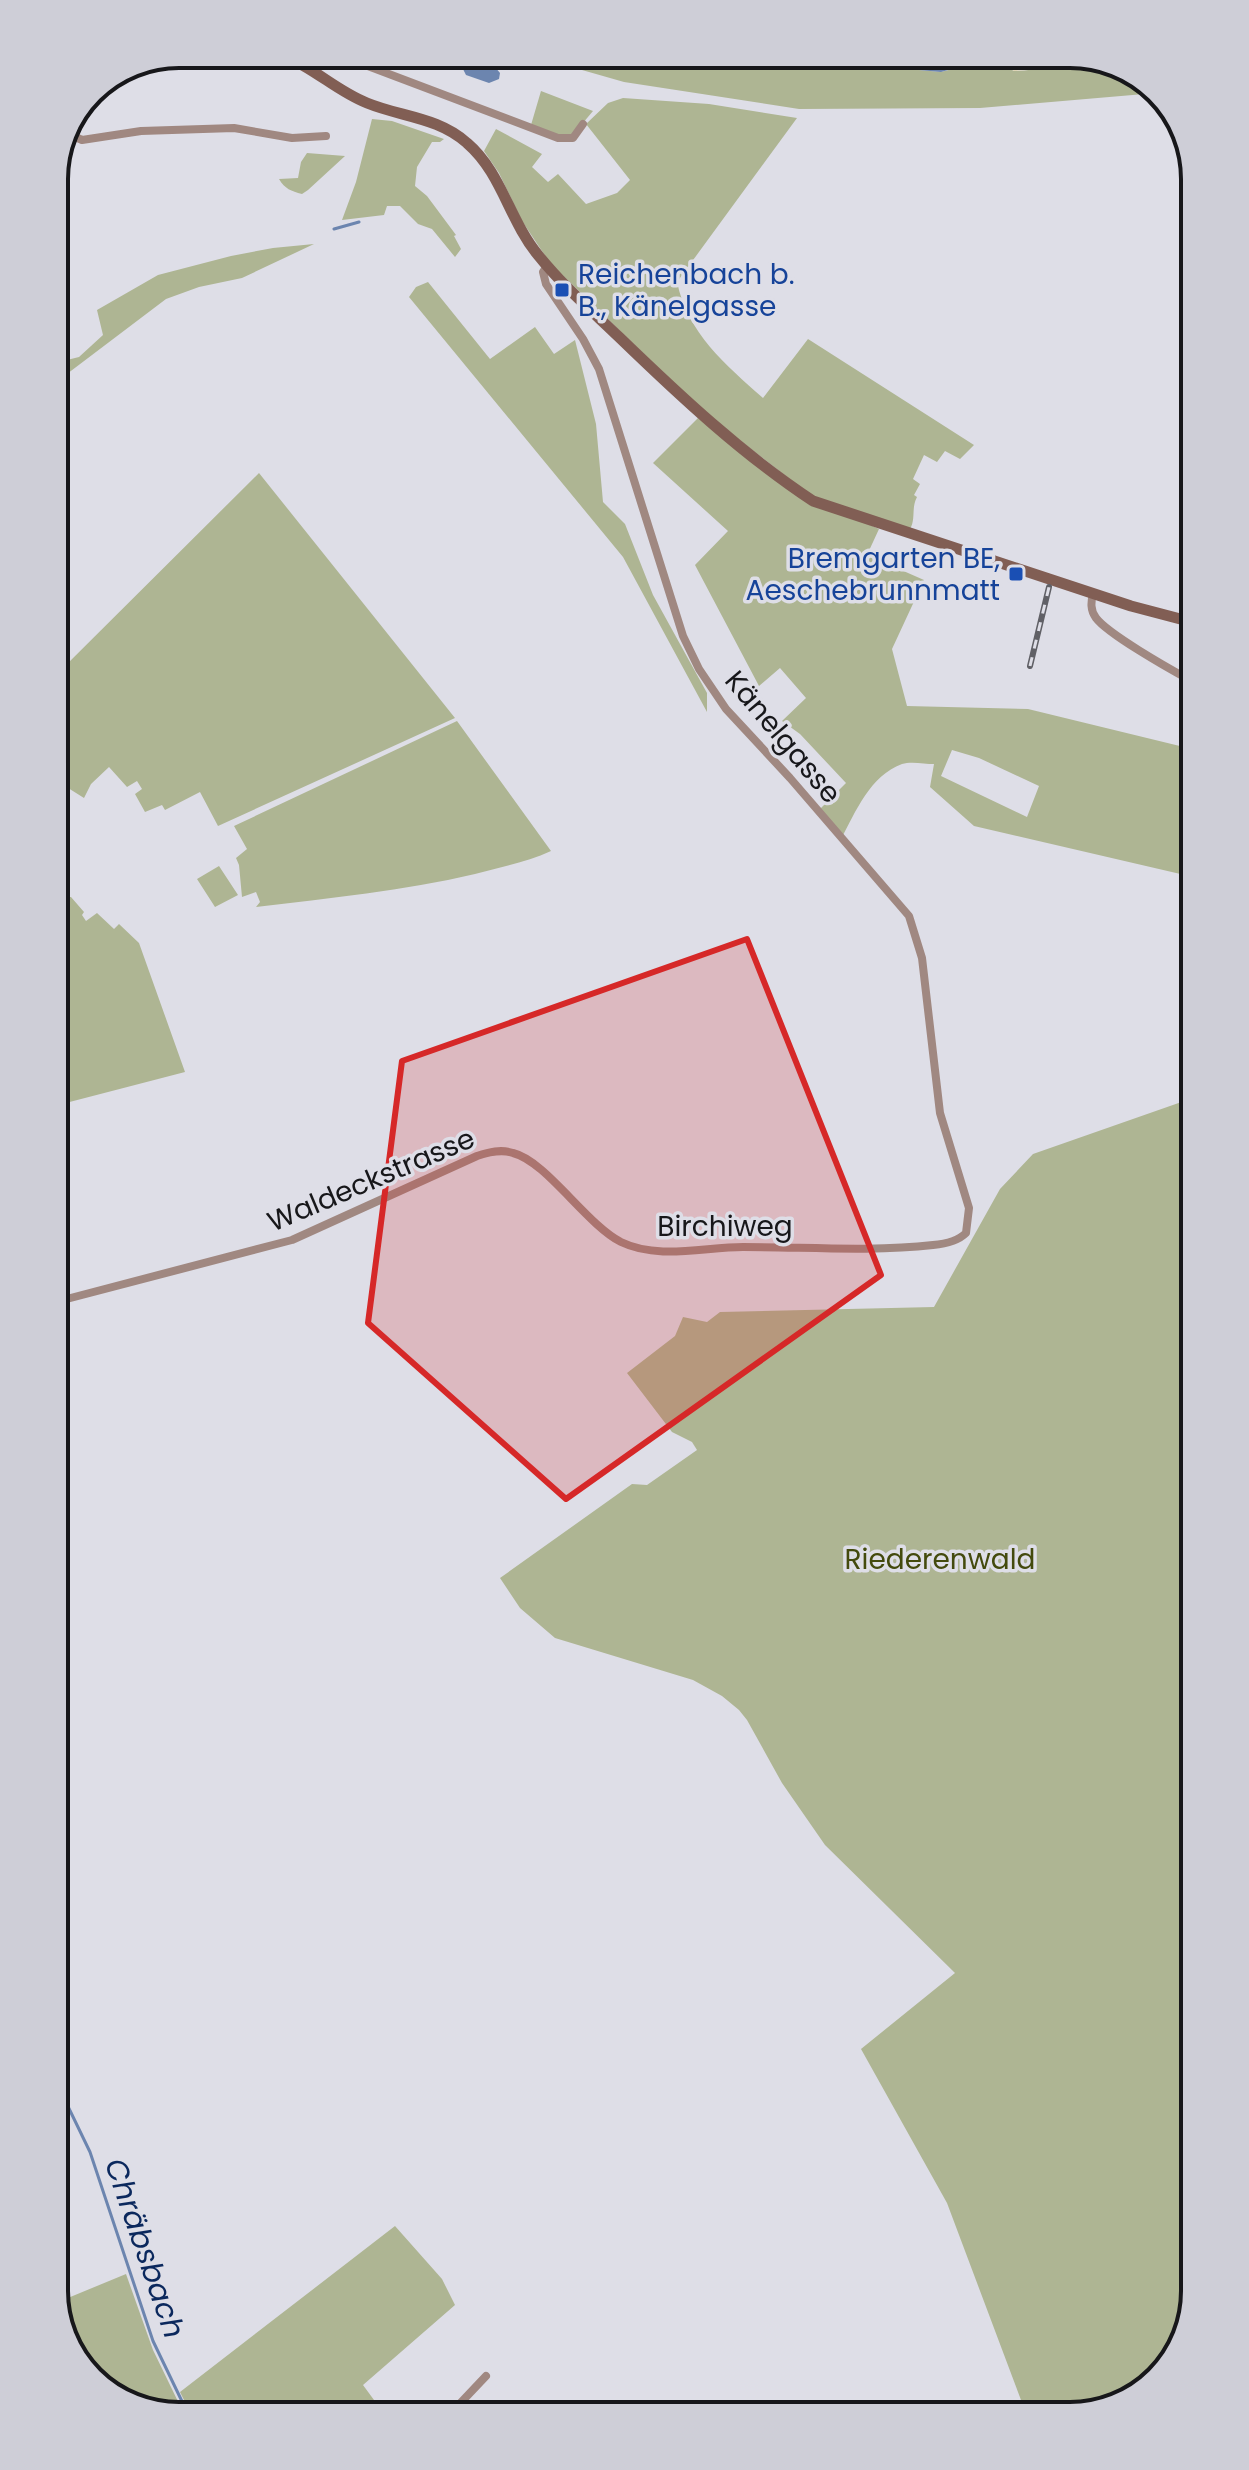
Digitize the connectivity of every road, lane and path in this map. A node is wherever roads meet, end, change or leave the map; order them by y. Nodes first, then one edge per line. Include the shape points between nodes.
1 (313, 68) edge
2 (373, 68) edge
3 (583, 124) dead end
4 (326, 136) dead end
5 (76, 137) edge
6 (547, 266) junction
7 (1093, 593) junction
8 (1181, 619) edge
9 (1181, 675) edge
10 (515, 1153) joint
11 (966, 1233) joint
12 (68, 1299) edge
13 (486, 2376) dead end
14 (461, 2402) edge

1 - 6 street via 365,102 433,122 460,137 486,162 525,238
2 - 3 street via 558,138 573,138
4 - 5 street via 292,138 234,128
6 - 7 street via 704,417 823,506
6 - 11 street, Känelgasse via 546,284 599,369 683,636 699,669 736,721 909,916 922,958 940,1113 969,1208
7 - 8 street
7 - 9 street via 1091,607 1098,621
10 - 11 street, Birchiweg via 612,1236 632,1246 670,1251 906,1247 950,1241
10 - 12 street, Waldeckstrasse via 477,1156 292,1240
13 - 14 street

